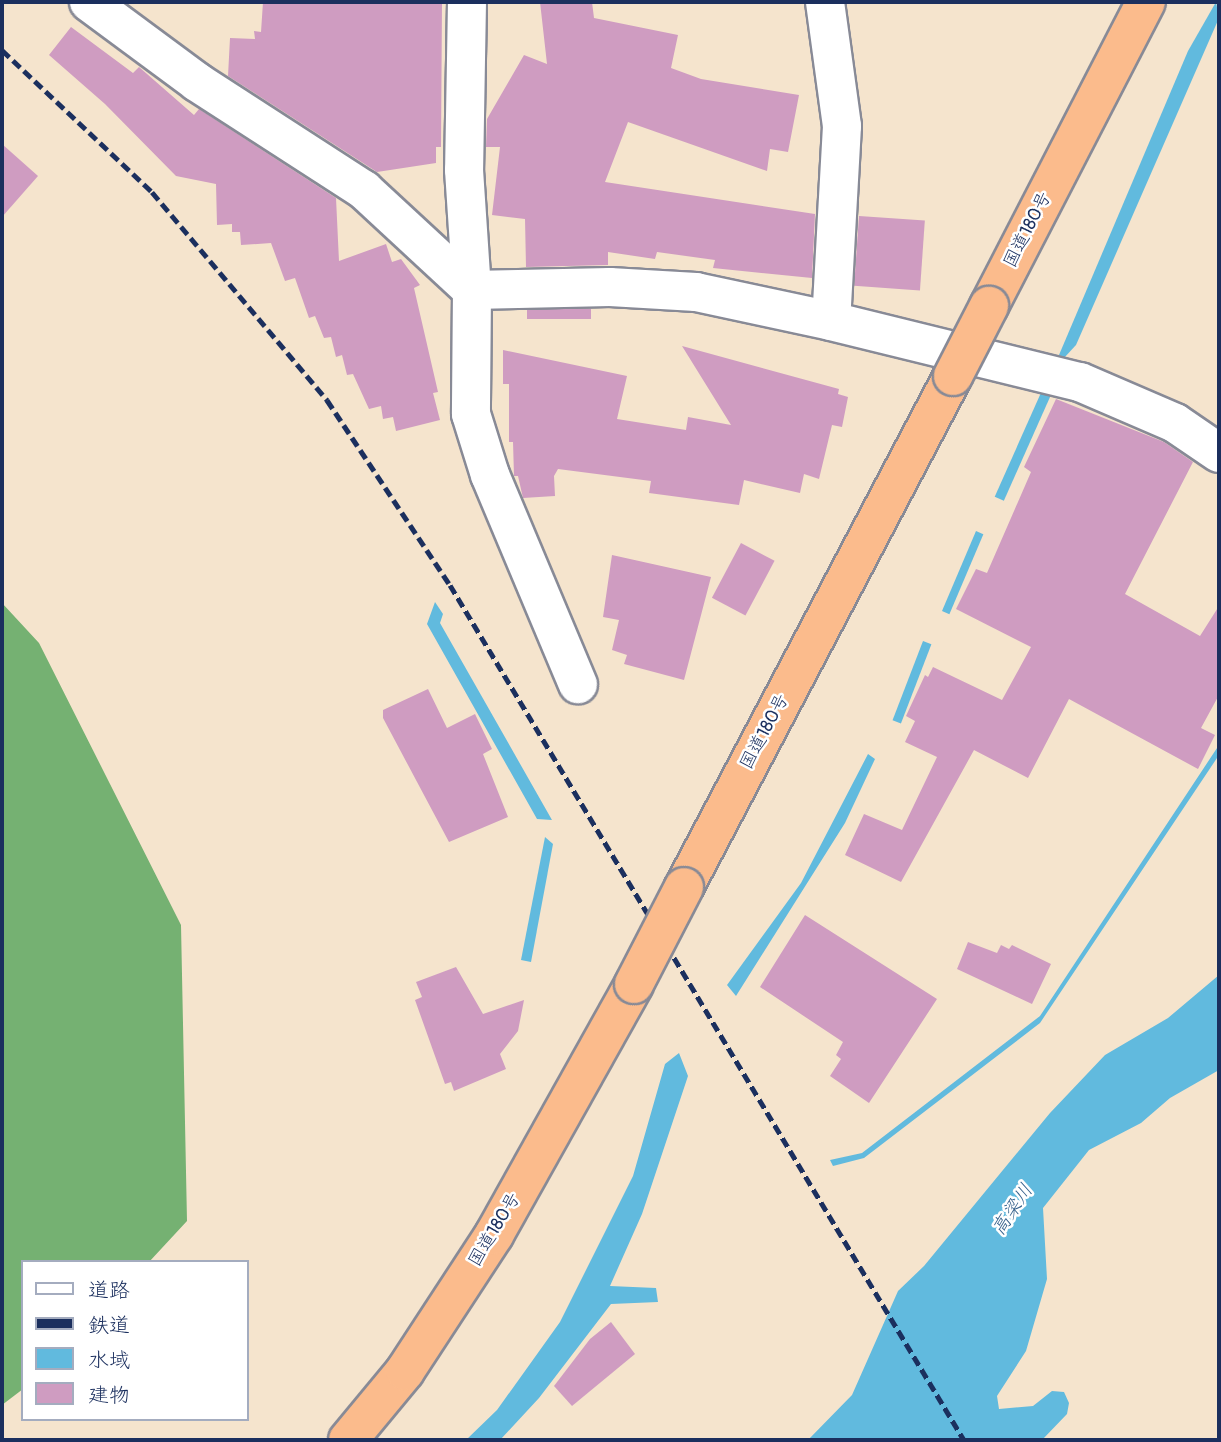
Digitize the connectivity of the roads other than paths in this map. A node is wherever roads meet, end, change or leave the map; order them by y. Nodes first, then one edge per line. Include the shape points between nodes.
1 (89, 2) edge
2 (467, 2) edge
3 (825, 2) edge
4 (1146, 2) edge
5 (472, 290) junction
6 (831, 321) junction
7 (1219, 453) edge
8 (578, 684) dead end
9 (348, 1440) edge

1 - 5 street via 197,82 364,190
2 - 5 street via 464,170
3 - 6 street via 842,126
4 - 9 highway, 国道180号, bridge via 634,984 494,1235 405,1371
5 - 6 street via 610,287 696,292
5 - 8 street via 471,414 490,475
6 - 7 street via 1080,382 1175,423

